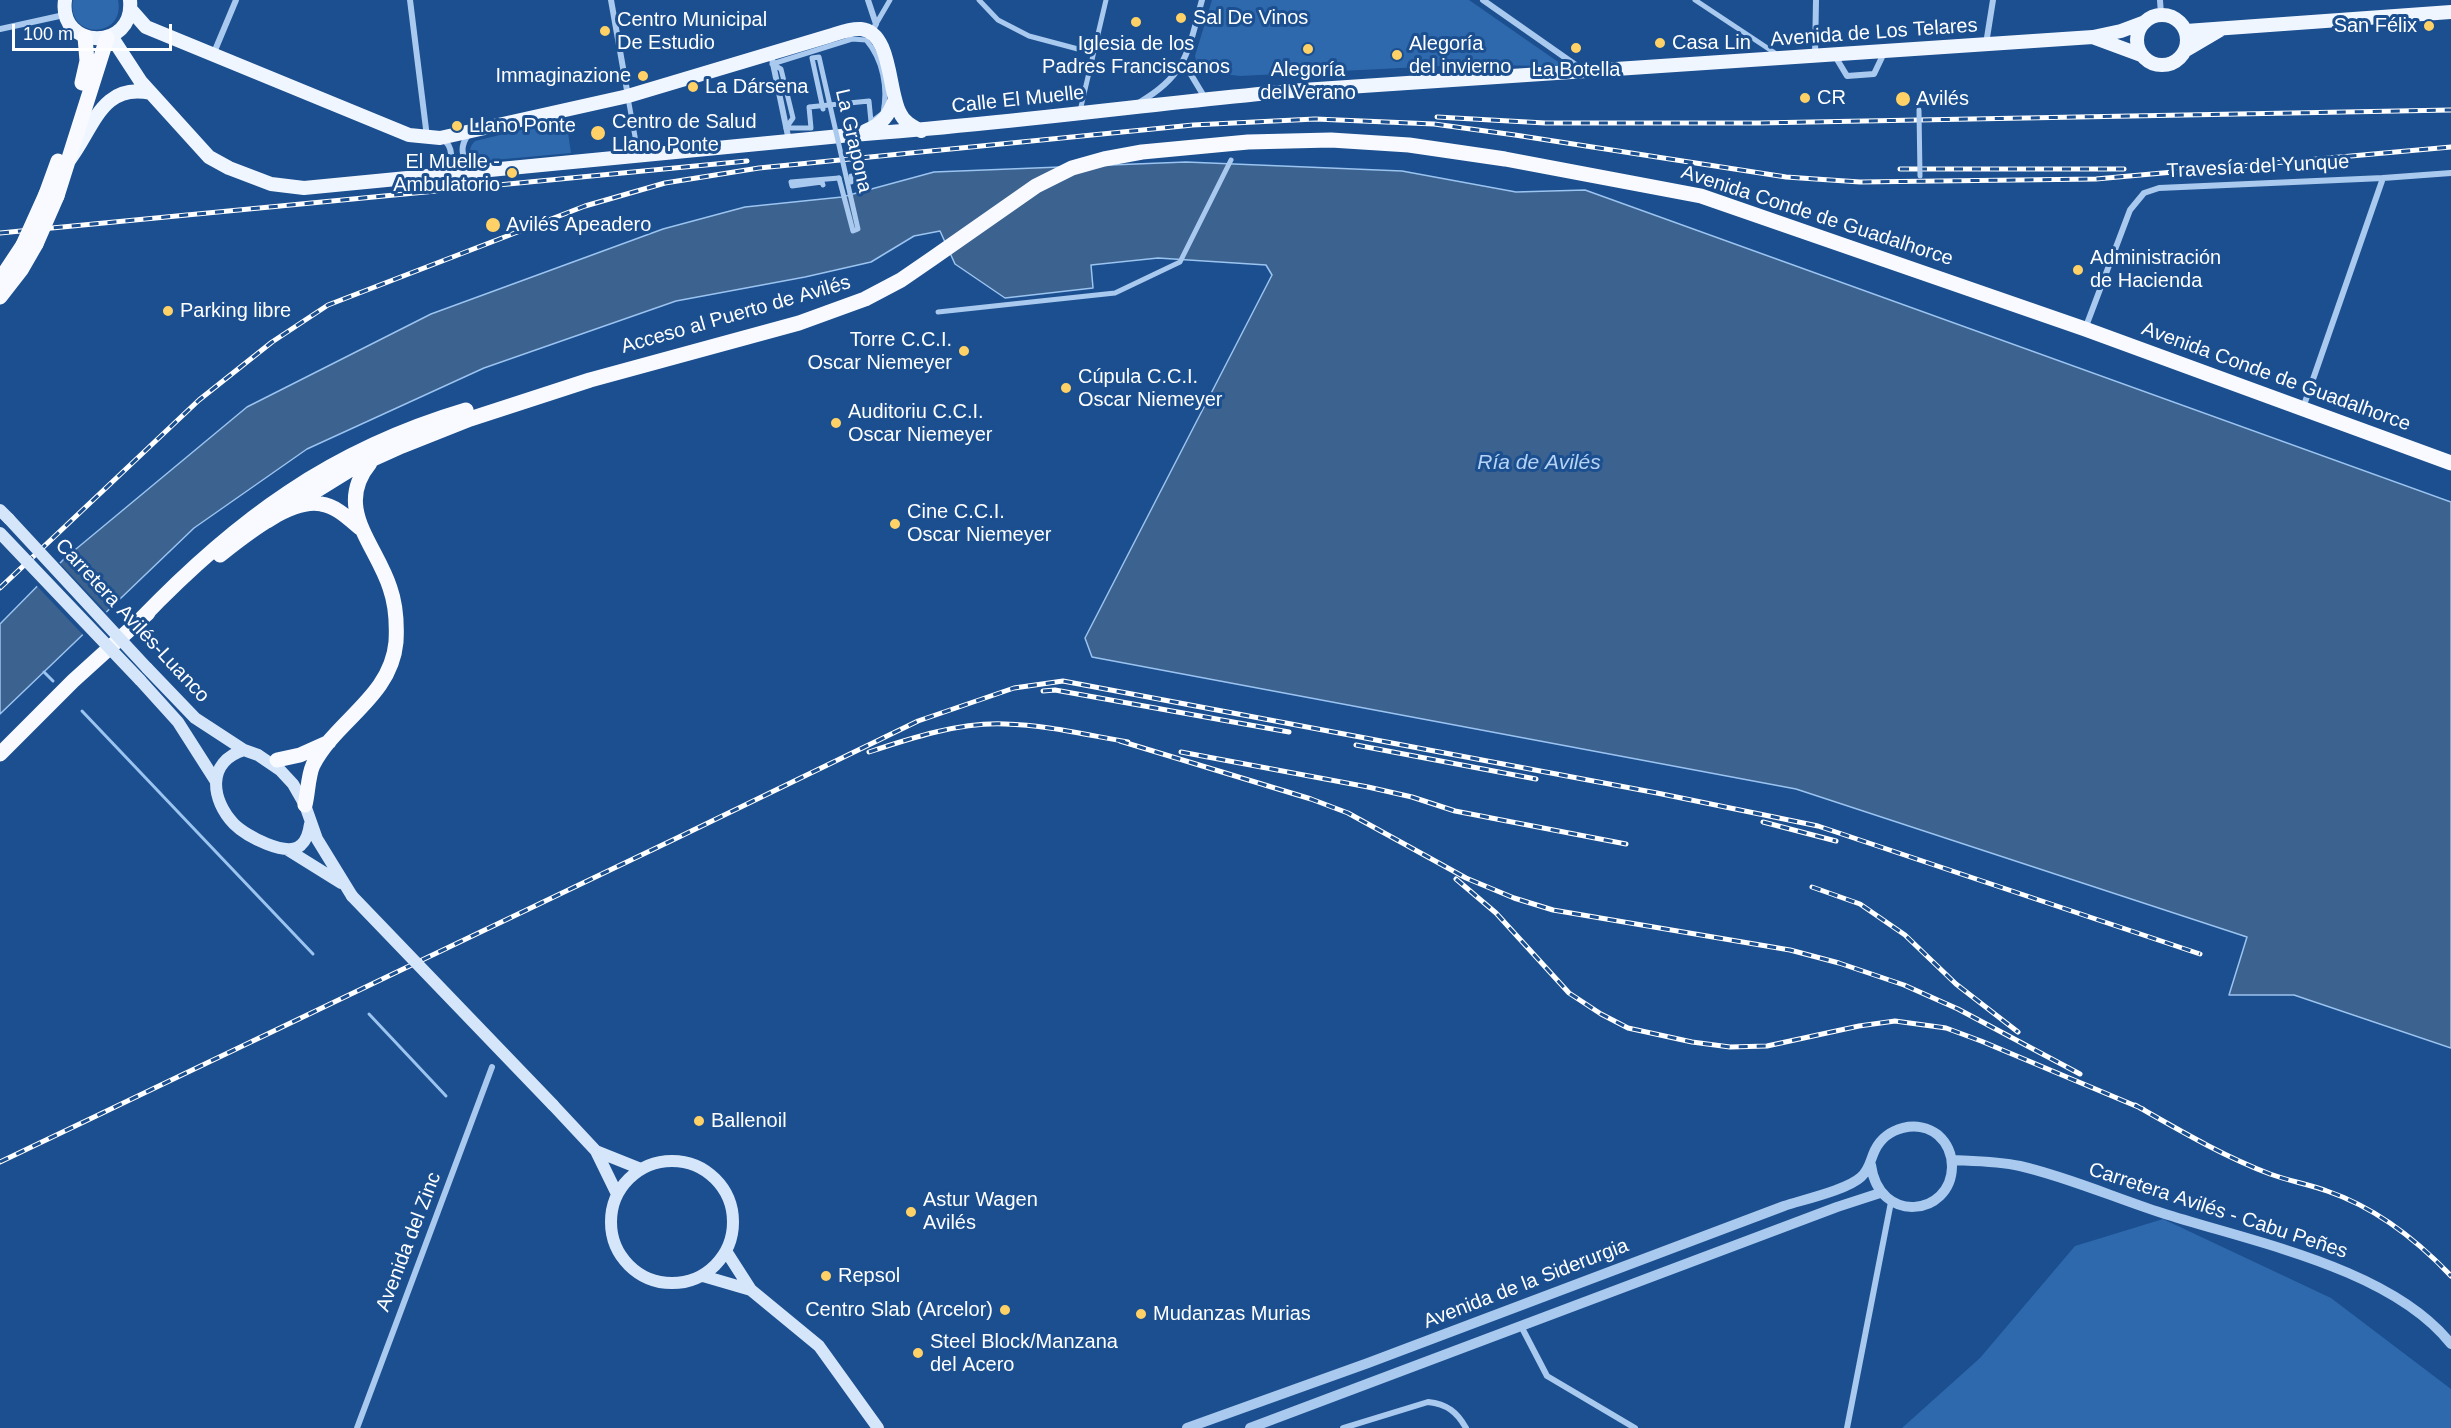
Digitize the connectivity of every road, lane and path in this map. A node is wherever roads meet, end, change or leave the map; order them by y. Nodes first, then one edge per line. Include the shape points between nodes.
1 (65, 0) edge
2 (236, 0) edge
3 (410, 0) edge
4 (611, 0) edge
5 (868, 0) edge
6 (890, 0) edge
7 (979, 0) edge
8 (1106, 0) edge
9 (1202, 0) edge
10 (1695, 0) edge
11 (1815, 0) edge
12 (1993, 0) edge
13 (2160, 0) edge
14 (1487, 1) edge
15 (131, 5) edge
16 (2451, 13) edge
17 (65, 15) junction
18 (2161, 15) junction
19 (2145, 22) junction
20 (874, 28) junction
21 (2223, 28) junction
22 (0, 29) edge
23 (2186, 31) junction
24 (2093, 38) junction
25 (98, 41) junction
26 (1986, 45) junction
27 (2186, 50) junction
28 (1093, 53) junction
29 (1884, 53) junction
30 (2141, 55) junction
31 (213, 56) junction
32 (1835, 56) junction
33 (1815, 57) junction
34 (771, 59) junction
35 (1784, 60) junction
36 (1184, 63) junction
37 (1585, 72) junction
38 (151, 93) junction
39 (628, 96) junction
40 (1205, 98) junction
41 (895, 99) junction
42 (1132, 108) junction
43 (825, 109) dead end
44 (1919, 110) dead end
45 (1080, 112) junction
46 (921, 130) junction
47 (470, 132) junction
48 (788, 134) junction
49 (851, 135) junction
50 (433, 138) junction
51 (1142, 152) joint
52 (638, 155) junction
53 (1231, 160) dead end
54 (67, 163) junction
55 (475, 172) junction
56 (2451, 172) edge
57 (444, 175) junction
58 (1920, 176) dead end
59 (2383, 178) junction
60 (823, 185) dead end
61 (51, 195) junction
62 (29, 244) junction
63 (0, 280) edge
64 (0, 297) edge
65 (938, 312) dead end
66 (2085, 329) junction
67 (590, 380) junction
68 (2303, 408) junction
69 (412, 429) junction
70 (371, 460) junction
71 (2451, 463) edge
72 (331, 480) junction
73 (355, 499) junction
74 (334, 508) junction
75 (4, 514) edge
76 (267, 521) junction
77 (360, 528) junction
78 (0, 533) edge
79 (232, 533) junction
80 (140, 620) junction
81 (331, 740) junction
82 (244, 750) junction
83 (0, 754) edge
84 (277, 760) dead end
85 (215, 780) junction
86 (305, 805) junction
87 (310, 824) junction
88 (288, 850) junction
89 (343, 884) junction
90 (492, 1067) dead end
91 (596, 1151) junction
92 (1952, 1160) junction
93 (1871, 1165) junction
94 (641, 1169) junction
95 (1880, 1193) junction
96 (617, 1194) junction
97 (1891, 1202) junction
98 (726, 1251) junction
99 (703, 1276) junction
100 (751, 1290) junction
101 (1521, 1326) junction
102 (2451, 1344) edge
103 (357, 1428) edge
104 (878, 1428) edge
105 (1187, 1428) edge
106 (1250, 1428) edge
107 (1344, 1428) edge
108 (1467, 1428) edge
109 (1635, 1428) edge
110 (1847, 1428) edge

1 - 17 main road
2 - 31 street
3 - 50 street
4 - 39 street
5 - 20 street
6 - 20 street
7 - 28 street via 998,20 1029,36
8 - 28 street
9 - 36 street
10 - 35 street
11 - 33 street
12 - 26 street
13 - 18 street
14 - 37 street
15 - 25 main road via 124,25
15 - 31 main road via 146,27
16 - 21 main road
17 - 22 street
17 - 25 main road via 71,27
18 - 19 main road
18 - 23 main road via 2174,18
19 - 24 main road, Avenida de Los Telares
19 - 30 main road via 2137,38
20 - 34 main road via 854,29
20 - 41 main road
21 - 23 main road
21 - 27 main road
23 - 27 main road
24 - 26 main road, Avenida de Los Telares
24 - 30 main road, Avenida de Los Telares
25 - 38 main road
25 - 54 highway
25 - 61 highway via 87,61
26 - 29 main road, Avenida de Los Telares
27 - 30 main road via 2164,65
28 - 45 street
29 - 32 main road, Avenida de Los Telares
29 - 32 street via 1874,74 1847,76
31 - 50 main road via 409,135
32 - 33 main road, Avenida de Los Telares
33 - 35 main road, Avenida de Los Telares
34 - 39 main road
34 - 48 street
34 - 48 street via 852,39 866,40 875,51 887,91 883,113 871,122 869,101 808,107 811,128
35 - 37 main road, Avenida de Los Telares
36 - 40 street
36 - 42 street via 1161,90
37 - 40 main road, Calle El Muelle
38 - 54 main road via 130,91 115,95 102,108
38 - 57 main road via 209,157 271,184 304,188
39 - 47 main road
39 - 52 street
40 - 42 main road, Calle El Muelle
41 - 46 main road via 904,119
41 - 49 main road via 877,127
42 - 45 main road, Calle El Muelle
43 - 60 street, La Grapona, bridge via 812,58 819,57 858,230 853,231 839,177 791,182 792,186 822,182
44 - 58 street, bridge
45 - 46 main road, Calle El Muelle
46 - 49 main road, Calle El Muelle
47 - 50 main road
47 - 55 street via 462,153
48 - 49 main road
48 - 52 main road
50 - 57 street via 447,142 452,159
51 - 66 highway, Avenida Conde de Guadalhorce via 1248,142 1331,140 1430,148 1652,185 1701,196
51 - 67 highway, Acceso al Puerto de Avilés via 1072,168 1036,186 933,258 865,299 830,313
52 - 55 main road
53 - 65 street via 1180,262 1115,293
54 - 61 highway
55 - 57 main road
56 - 59 street, Travesía del Yunque
59 - 66 street, Travesía del Yunque via 2159,188 2144,193 2130,210
59 - 68 street
61 - 62 highway, bridge
62 - 63 highway
62 - 64 highway via 21,270
66 - 68 highway, Avenida Conde de Guadalhorce
67 - 69 highway via 563,383
67 - 70 highway via 470,419
68 - 71 highway, Avenida Conde de Guadalhorce
69 - 72 highway via 338,470
69 - 79 highway via 323,470 280,496
70 - 72 highway
70 - 73 highway via 360,475
72 - 73 highway
72 - 74 highway
72 - 76 highway
72 - 79 highway via 319,480
73 - 77 highway
74 - 76 highway via 307,503
74 - 77 highway
75 - 82 main road, Carretera Avilés-Luanco, bridge via 195,718
76 - 80 highway
77 - 81 highway via 390,587 396,643 387,674 367,705
78 - 85 main road, Carretera Avilés-Luanco, bridge via 178,722
79 - 80 highway
80 - 83 highway
81 - 84 highway via 300,755
81 - 86 highway via 313,766
82 - 85 main road via 226,758
82 - 86 main road via 280,770
85 - 88 main road via 225,814 236,826 270,845
86 - 87 main road
87 - 88 main road via 301,846
87 - 89 main road
88 - 89 main road
89 - 91 main road, bridge
90 - 103 street, Avenida del Zinc
91 - 94 main road
91 - 96 main road
92 - 93 street via 1937,1135 1910,1126 1883,1138
92 - 97 street via 1946,1190 1935,1201 1920,1207
92 - 102 street, Carretera Avilés - Cabu Peñes via 2028,1168 2312,1259 2398,1298 2426,1317
93 - 95 street
93 - 105 street, Avenida de la Siderurgia via 1860,1179 1838,1188
94 - 96 main road
94 - 98 main road via 660,1162 680,1161 712,1175 731,1204 733,1229
95 - 97 street
95 - 101 street, Avenida de la Siderurgia
96 - 99 main road via 610,1222 614,1243 624,1261 638,1273 660,1282 685,1282
97 - 110 street
98 - 99 main road
98 - 100 main road
99 - 100 main road
100 - 104 main road via 819,1346
101 - 106 street, Avenida de la Siderurgia
101 - 109 street via 1547,1376
107 - 108 street via 1428,1402 1448,1407

